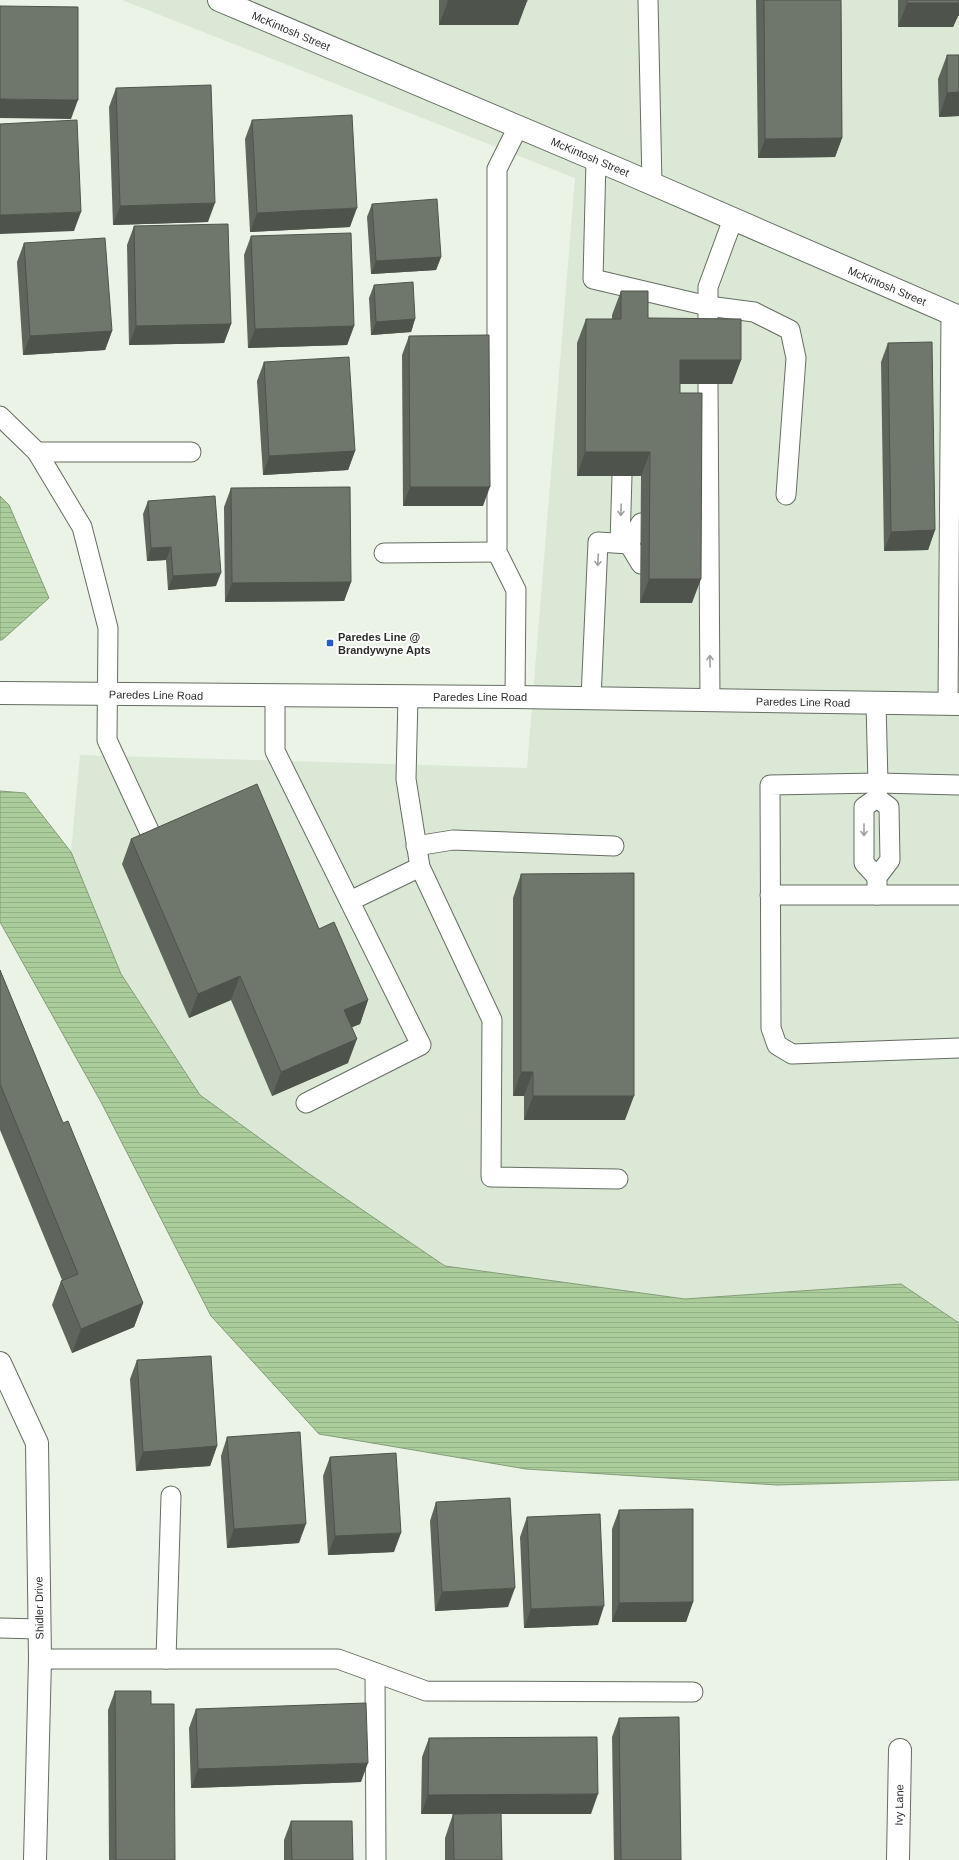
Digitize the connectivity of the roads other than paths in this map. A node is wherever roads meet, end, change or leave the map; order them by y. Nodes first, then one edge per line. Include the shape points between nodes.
1 (219, 0) edge
2 (648, 0) edge
3 (518, 127) junction
4 (596, 160) junction
5 (652, 184) junction
6 (733, 219) junction
7 (626, 287) junction
8 (708, 306) junction
9 (626, 308) edge
10 (955, 316) edge
11 (707, 336) edge
12 (708, 384) edge
13 (0, 416) edge
14 (37, 452) junction
15 (191, 452) dead end
16 (622, 476) edge
17 (786, 495) dead end
18 (692, 522) edge
19 (641, 523) dead end
20 (706, 543) junction
21 (624, 544) junction
22 (497, 552) junction
23 (384, 553) dead end
24 (641, 564) dead end
25 (692, 565) edge
26 (0, 693) edge
27 (107, 694) junction
28 (275, 696) junction
29 (408, 697) junction
30 (515, 697) junction
31 (591, 698) junction
32 (710, 700) junction
33 (876, 704) junction
34 (953, 704) edge
35 (959, 785) edge
36 (877, 790) junction
37 (152, 837) edge
38 (416, 846) junction
39 (614, 846) dead end
40 (420, 867) junction
41 (877, 886) junction
42 (959, 894) edge
43 (770, 895) junction
44 (350, 901) junction
45 (959, 1048) edge
46 (306, 1103) dead end
47 (618, 1179) dead end
48 (0, 1363) edge
49 (171, 1496) dead end
50 (0, 1628) edge
51 (40, 1629) junction
52 (40, 1659) junction
53 (166, 1659) junction
54 (375, 1673) junction
55 (693, 1692) dead end
56 (900, 1750) dead end
57 (35, 1860) edge
58 (376, 1860) edge
59 (898, 1860) edge

1 - 3 street, McKintosh Street
2 - 5 lane
3 - 4 street, McKintosh Street
3 - 22 lane via 497,169
4 - 5 street, McKintosh Street
4 - 7 lane via 594,279
5 - 6 street, McKintosh Street
6 - 8 lane via 708,287
6 - 10 street, McKintosh Street
7 - 8 lane
7 - 9 lane
8 - 11 lane
8 - 17 lane via 754,312 790,330 796,358
10 - 34 lane
12 - 20 lane
13 - 14 lane
14 - 15 lane
14 - 27 lane via 82,527 108,628
16 -> 21 lane
18 - 20 lane
19 - 21 lane
20 - 25 lane
32 -> 20 lane
21 - 24 lane
21 -> 31 lane via 598,542
22 - 23 lane
22 - 30 lane via 516,590
26 - 27 street, Paredes Line Road
27 - 28 street, Paredes Line Road
27 - 37 lane via 107,740
28 - 29 street, Paredes Line Road
28 - 44 lane via 275,751
29 - 30 street, Paredes Line Road
29 - 38 lane via 406,779
30 - 31 street, Paredes Line Road
31 - 32 street, Paredes Line Road
32 - 33 street, Paredes Line Road
33 - 34 street, Paredes Line Road
33 - 36 lane
35 - 36 lane
36 - 41 lane via 889,807 890,860
36 -> 41 lane via 864,807 864,863
36 - 43 lane via 770,785
38 - 39 lane via 453,840
38 - 40 lane
40 - 44 lane
40 - 47 lane via 492,1020 491,1177
41 - 42 lane
41 - 43 lane
43 - 45 lane via 771,1028 777,1044 792,1054
44 - 46 lane via 421,1044
48 - 51 street, Shidler Drive via 37,1443
49 - 53 lane
50 - 51 lane
51 - 52 street, Shidler Drive
52 - 53 lane
52 - 57 street, Shidler Drive
53 - 54 lane via 338,1659
54 - 55 lane via 426,1691
54 - 58 lane
56 - 59 street, Ivy Lane

